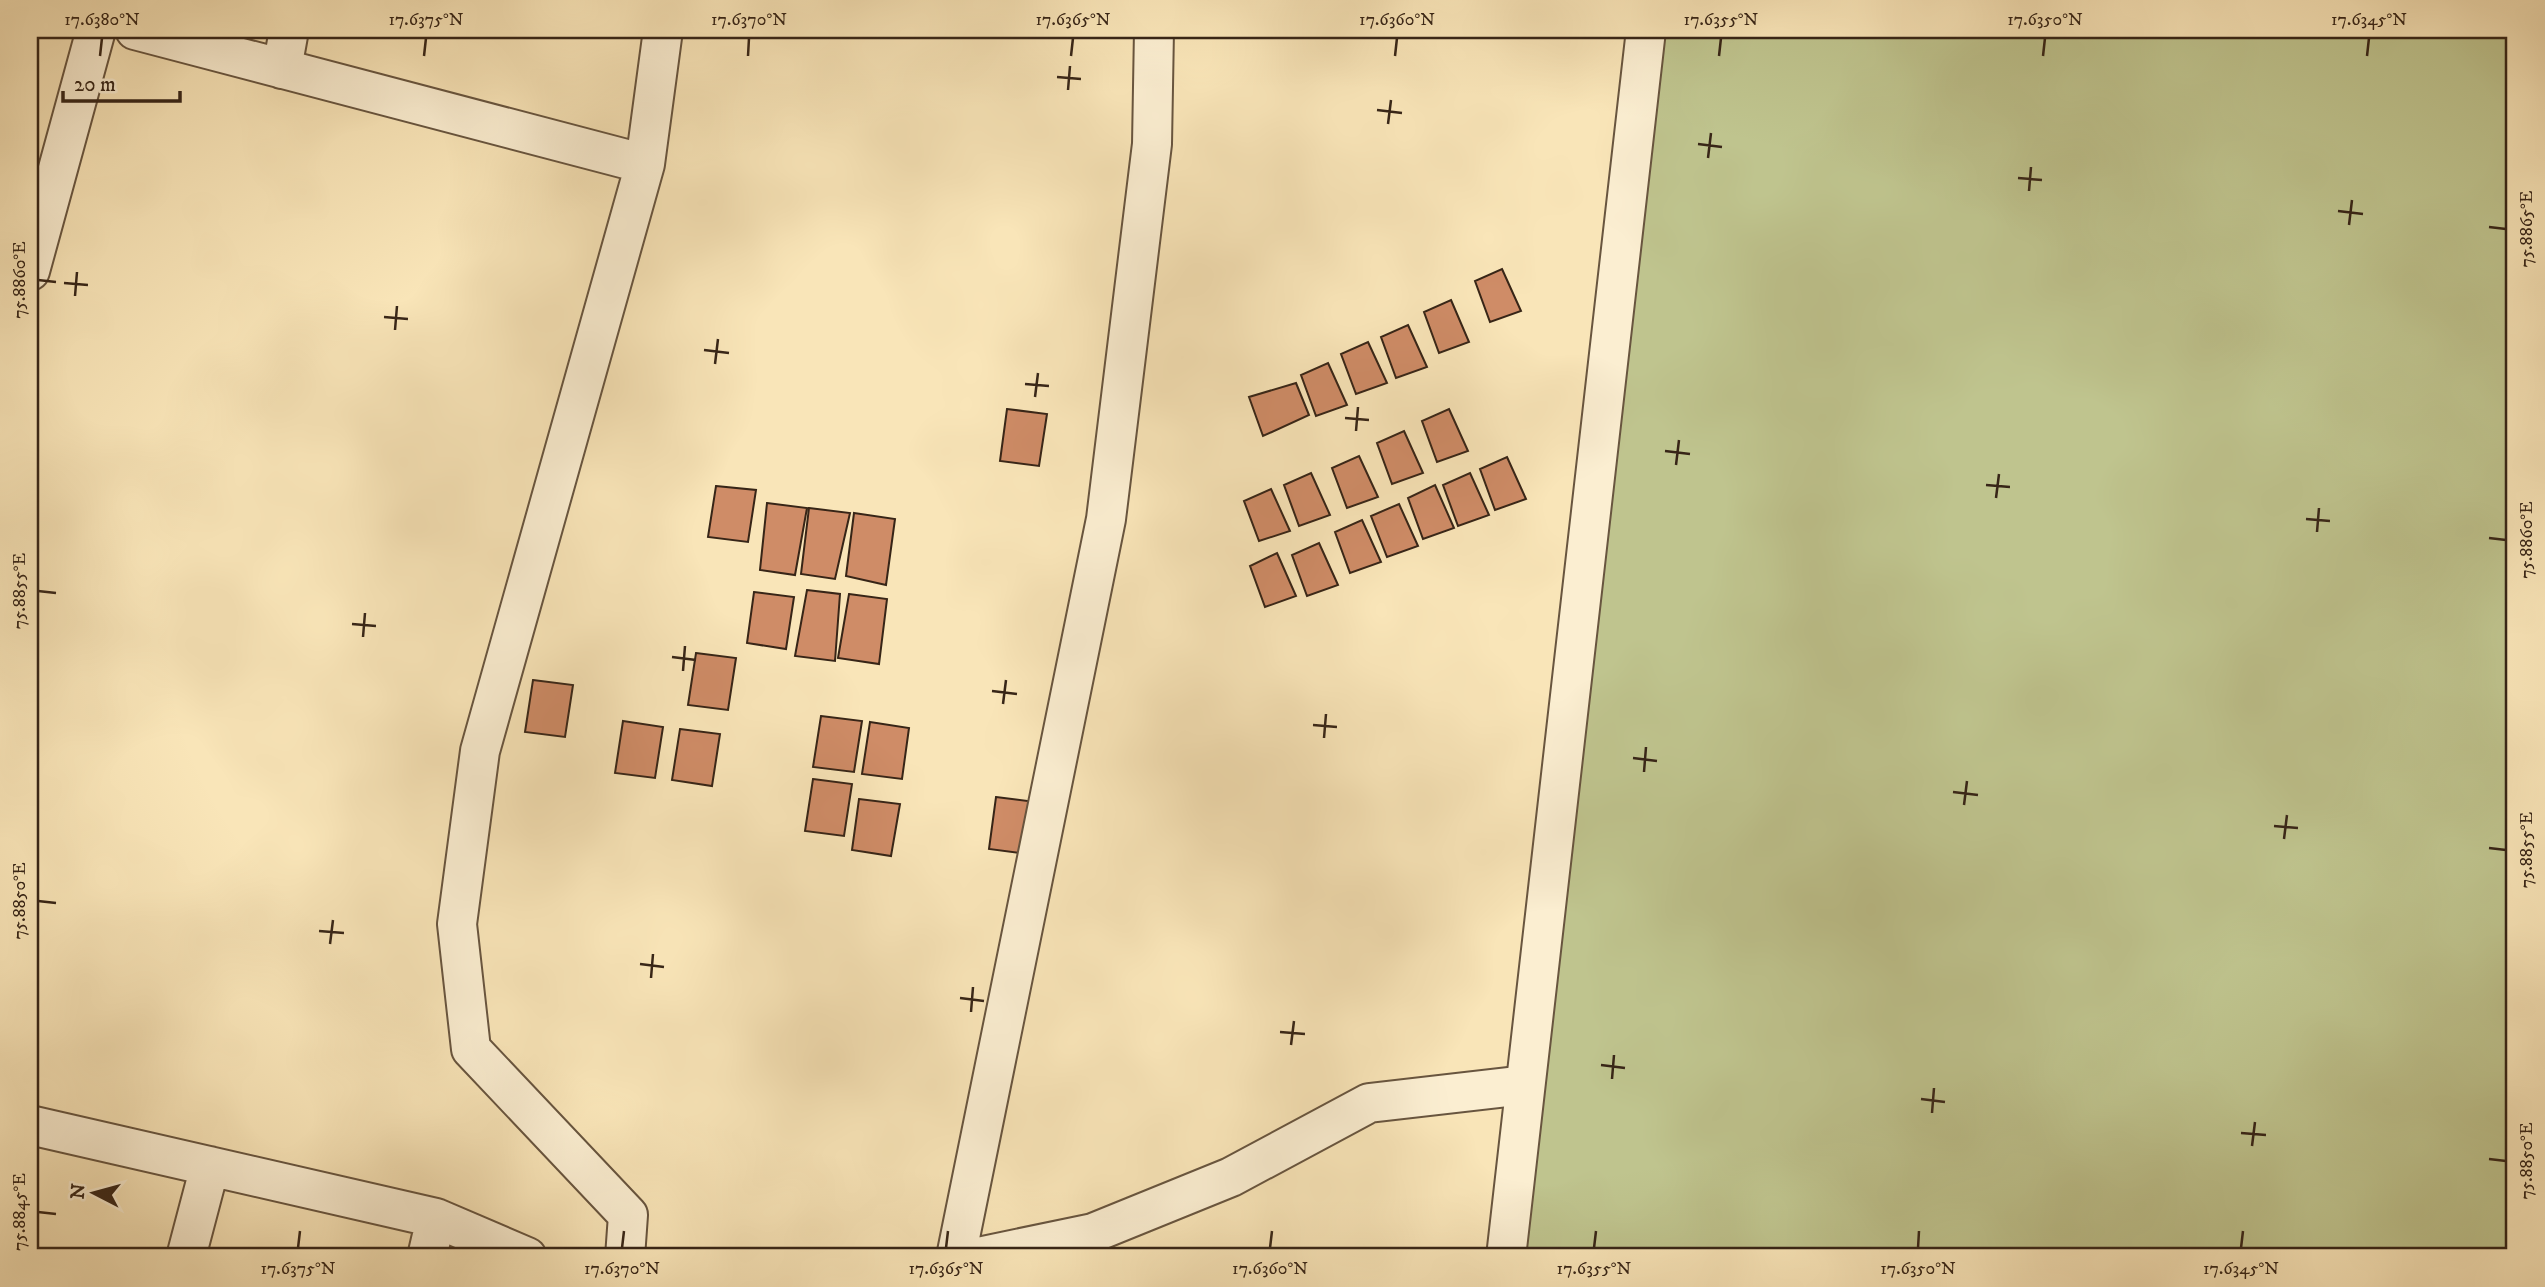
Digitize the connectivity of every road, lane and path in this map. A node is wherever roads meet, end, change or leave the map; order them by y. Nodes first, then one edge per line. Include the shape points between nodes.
1 (96, 30) edge
2 (135, 30) edge
3 (289, 30) edge
4 (663, 30) edge
5 (1154, 30) edge
6 (1646, 30) edge
7 (282, 69) junction
8 (646, 164) junction
9 (30, 271) edge
10 (1525, 1085) junction
11 (30, 1125) edge
12 (211, 1166) junction
13 (436, 1217) junction
14 (186, 1257) edge
15 (427, 1257) edge
16 (527, 1257) edge
17 (625, 1257) edge
18 (956, 1257) edge
19 (978, 1257) edge
20 (1506, 1257) edge

1 - 9 street
2 - 7 street
3 - 7 street
4 - 8 street
5 - 18 street via 1152,144 1106,519
6 - 10 street
7 - 8 street
8 - 17 street via 480,751 457,924 471,1049 628,1215
10 - 19 street via 1369,1103 1231,1177 1093,1233
10 - 20 street
11 - 12 street
12 - 13 street
12 - 14 street
13 - 15 street
13 - 16 street

